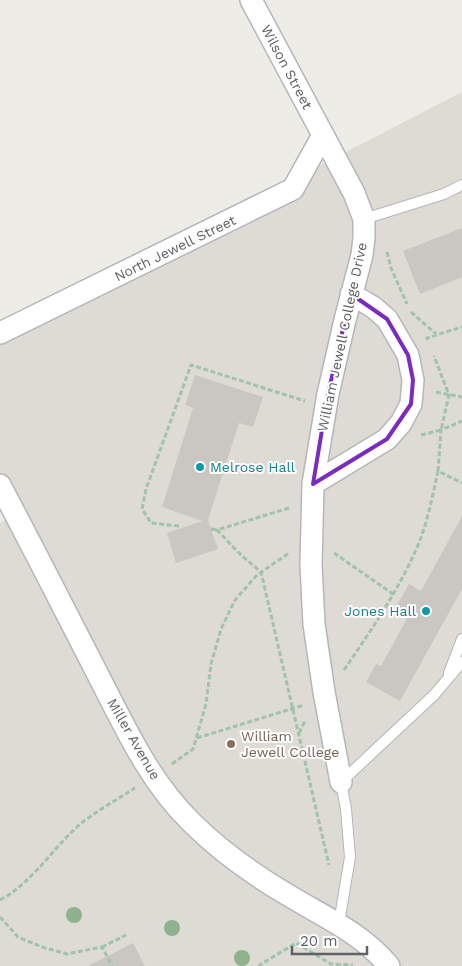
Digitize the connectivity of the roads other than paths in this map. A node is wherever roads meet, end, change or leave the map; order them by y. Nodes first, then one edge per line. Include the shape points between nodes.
1 (258, 2) edge
2 (323, 135) junction
3 (462, 185) edge
4 (364, 219) junction
5 (352, 294) junction
6 (0, 333) edge
7 (313, 484) junction
8 (0, 485) edge
9 (8, 519) edge
10 (462, 639) edge
11 (462, 662) edge
12 (446, 680) junction
13 (341, 782) junction
14 (339, 923) junction
15 (389, 966) edge

1 - 2 street, Wilson Street
2 - 4 street, William Jewell College Drive via 354,192
2 - 6 street, North Jewell Street via 294,189
3 - 4 lane via 444,194
4 - 5 street, William Jewell College Drive via 362,254
5 - 7 street, William Jewell College Drive via 328,394
5 - 7 street via 388,319 408,355 413,380 411,404 401,423 387,438
7 - 13 street, William Jewell College Drive via 311,565 314,624
8 - 9 street, Miller Avenue
9 - 14 street, Miller Avenue via 136,748 165,792 191,823 237,861 287,895
10 - 12 lane
11 - 12 lane
12 - 13 lane
13 - 14 lane, William Jewell College Drive via 350,858
14 - 15 street, Miller Avenue

